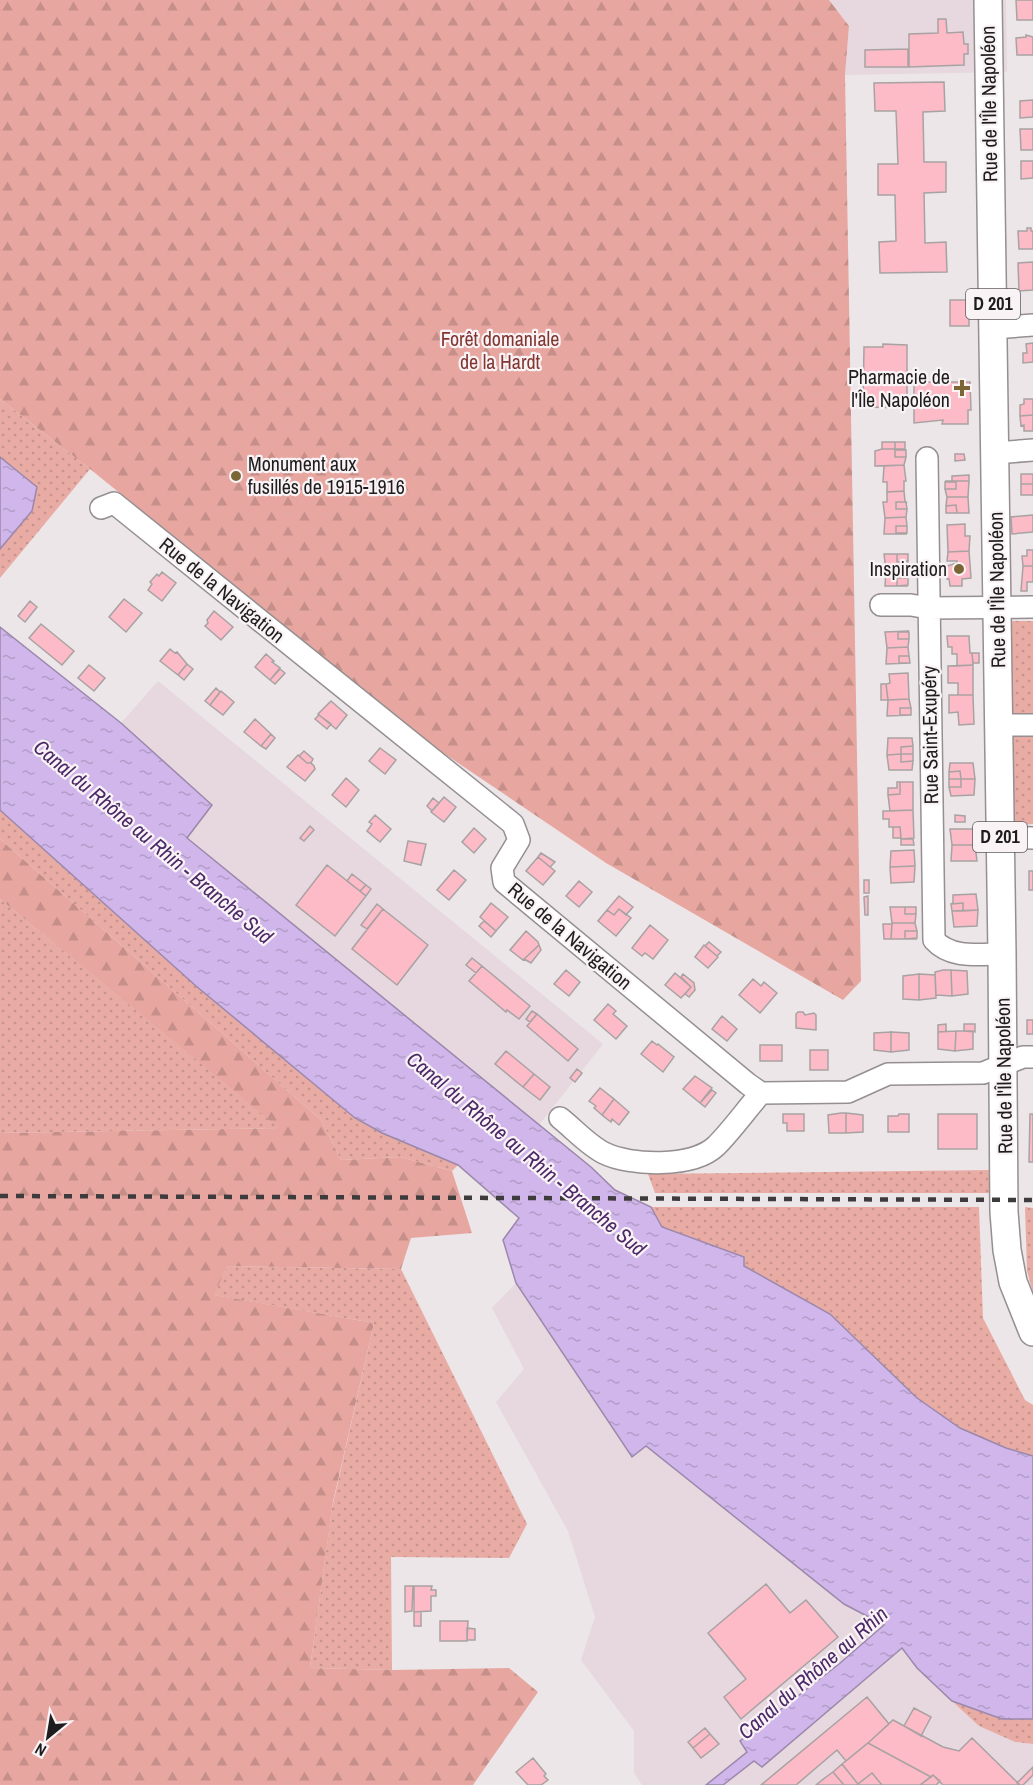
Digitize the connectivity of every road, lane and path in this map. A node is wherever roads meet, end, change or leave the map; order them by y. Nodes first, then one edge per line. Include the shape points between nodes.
1 (988, 0) edge
2 (1033, 325) edge
3 (993, 327) junction
4 (1033, 450) edge
5 (995, 453) junction
6 (927, 458) dead end
7 (108, 505) dead end
8 (881, 605) dead end
9 (1033, 607) edge
10 (927, 608) junction
11 (996, 608) junction
12 (999, 724) junction
13 (1033, 724) edge
14 (1000, 837) junction
15 (1033, 838) edge
16 (1002, 954) junction
17 (1033, 1057) edge
18 (1003, 1065) junction
19 (761, 1093) junction
20 (560, 1118) dead end
21 (1033, 1332) edge

1 - 3 main road, Rue de l'Île Napoléon / D 201
2 - 3 street
3 - 5 main road, Rue de l'Île Napoléon / D 201
4 - 5 street
5 - 11 main road, Rue de l'Île Napoléon / D 201
6 - 10 street, Rue Saint-Exupéry
7 - 19 street, Rue de la Navigation via 513,824 519,840 502,868 504,882
8 - 10 street
9 - 11 street
10 - 11 street
10 - 16 street, Rue Saint-Exupéry via 934,940 953,953
11 - 12 main road, Rue de l'Île Napoléon / D 201
12 - 13 street
12 - 14 main road, Rue de l'Île Napoléon / D 201
14 - 15 street
14 - 16 main road, Rue de l'Île Napoléon / D 201
16 - 18 main road, Rue de l'Île Napoléon / D 201
17 - 18 street
18 - 19 street via 983,1073 888,1074 848,1092
18 - 21 main road, Rue de l'Île Napoléon / D 201 via 1007,1250 1013,1282
19 - 20 street via 714,1148 696,1158 674,1161 623,1161 602,1152

